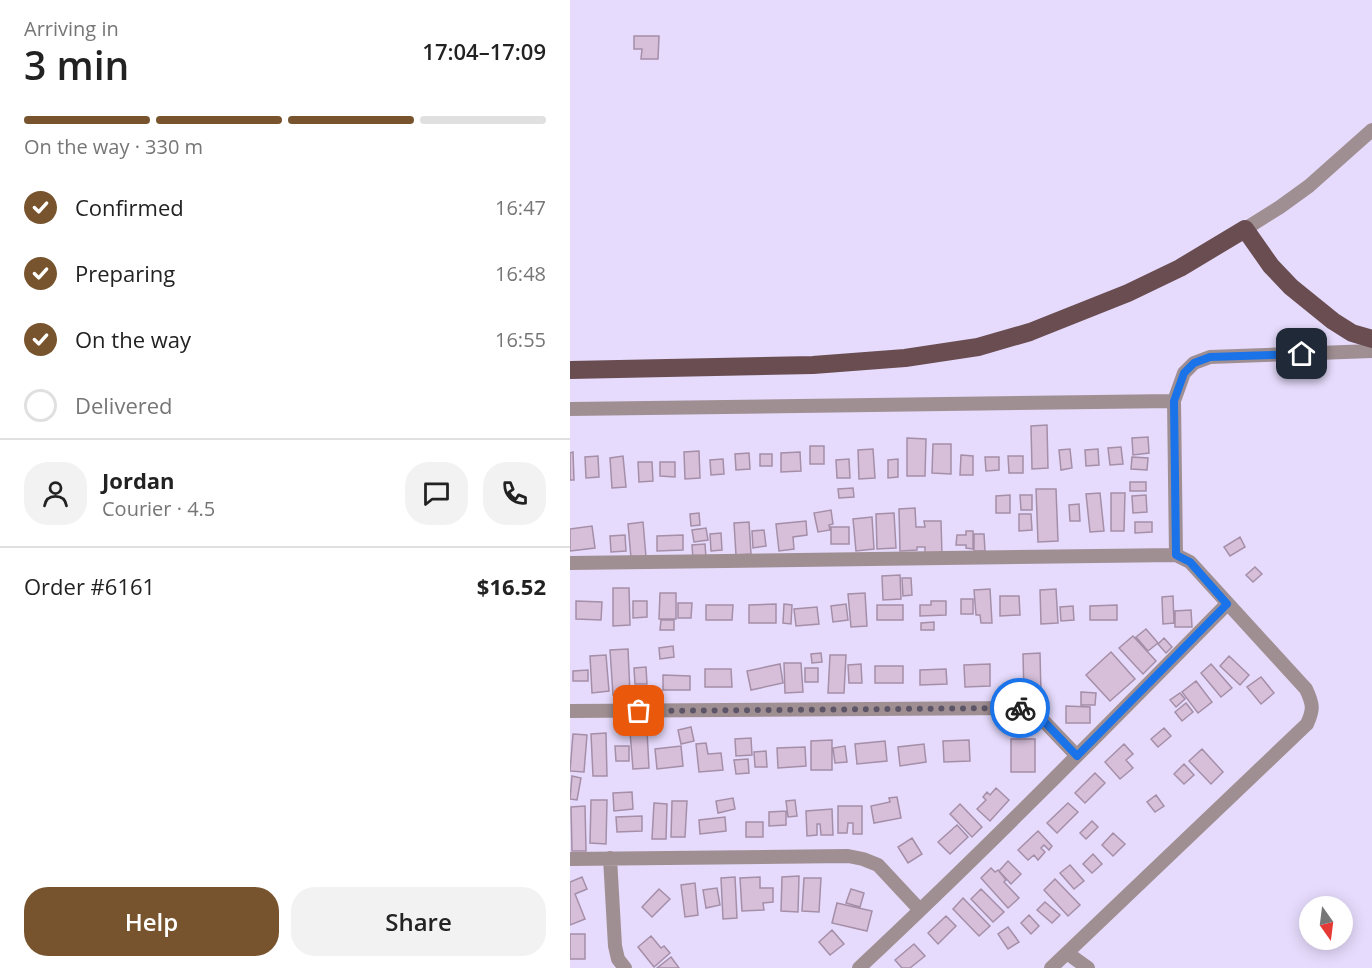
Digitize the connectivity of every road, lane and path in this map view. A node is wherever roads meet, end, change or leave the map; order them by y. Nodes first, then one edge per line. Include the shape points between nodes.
1 (1372, 130) edge
2 (1245, 229) junction
3 (1372, 339) edge
4 (1372, 351) edge
5 (570, 370) edge
6 (1174, 401) junction
7 (570, 409) edge
8 (1176, 555) junction
9 (570, 563) edge
10 (1227, 604) junction
11 (570, 711) edge
12 (1077, 756) junction
13 (610, 858) junction
14 (570, 859) edge
15 (920, 910) junction
16 (1067, 953) junction
17 (625, 968) edge
18 (859, 968) edge
19 (1051, 968) edge
20 (1089, 968) edge

1 - 2 street via 1309,186
2 - 3 main road via 1291,287 1333,321
2 - 5 main road via 1180,268 1128,293 1030,332 978,347 905,358 813,365
4 - 6 street via 1210,357 1194,363 1184,373
6 - 7 street
6 - 8 street
8 - 9 street
8 - 10 street via 1190,562
10 - 12 street
10 - 16 street via 1306,689 1313,713 1307,724
11 - 12 street via 1023,708 1038,715
12 - 15 street
13 - 14 street
13 - 15 street via 863,858 878,866
13 - 17 street via 615,946
15 - 18 street
16 - 19 street
16 - 20 street

